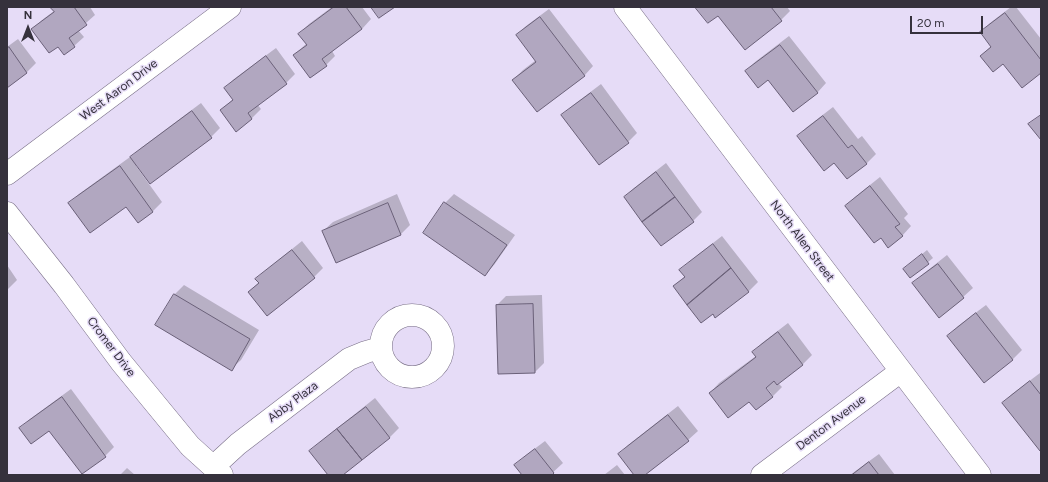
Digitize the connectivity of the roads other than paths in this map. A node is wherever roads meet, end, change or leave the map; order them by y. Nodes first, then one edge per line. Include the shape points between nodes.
1 (230, 7) edge
2 (625, 7) edge
3 (7, 174) edge
4 (7, 214) edge
5 (380, 348) dead end
6 (901, 371) junction
7 (218, 471) edge
8 (762, 475) edge
9 (980, 475) edge

1 - 3 street, West Aaron Drive
2 - 6 street, North Allen Street
4 - 7 street, Cromer Drive via 190,446
5 - 7 street, Abby Plaza via 349,359 238,444
6 - 8 street, Denton Avenue
6 - 9 street, North Allen Street

